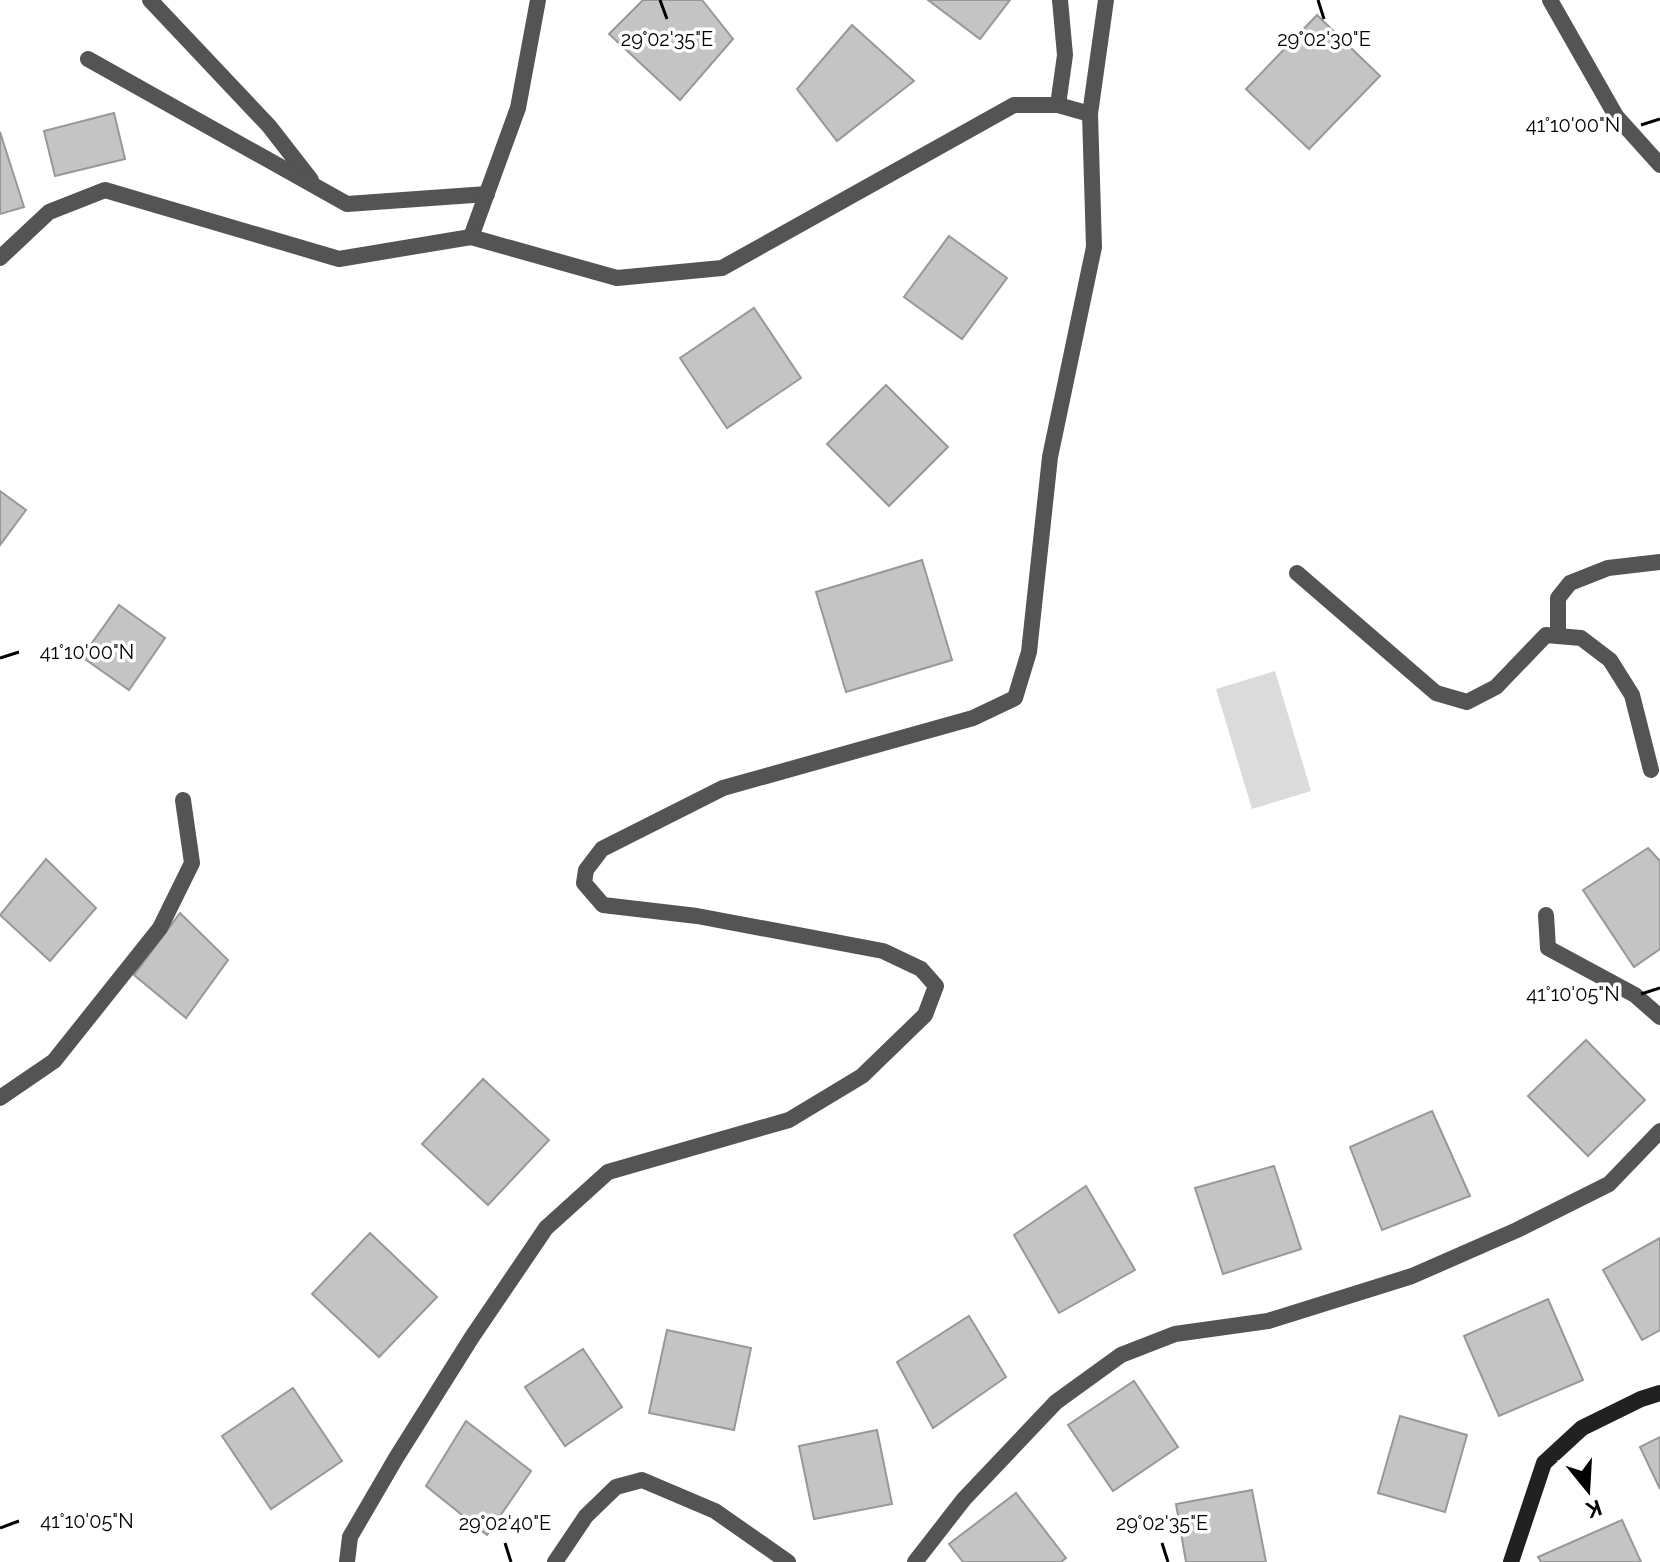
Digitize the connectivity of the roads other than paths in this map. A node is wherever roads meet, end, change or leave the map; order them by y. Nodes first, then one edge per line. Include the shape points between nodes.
1 (150, 0) edge
2 (538, 0) edge
3 (1060, 0) edge
4 (1106, 0) edge
5 (1550, 0) edge
6 (88, 59) dead end
7 (1058, 105) junction
8 (1090, 114) junction
9 (1660, 165) edge
10 (316, 187) junction
11 (487, 194) junction
12 (471, 237) junction
13 (0, 258) edge
14 (1660, 562) edge
15 (1297, 573) dead end
16 (1558, 636) junction
17 (1651, 770) dead end
18 (183, 800) dead end
19 (1546, 915) dead end
20 (1660, 1017) edge
21 (0, 1098) edge
22 (1660, 1131) edge
23 (1660, 1393) edge
24 (347, 1562) edge
25 (555, 1562) edge
26 (788, 1562) edge
27 (915, 1562) edge
28 (1511, 1562) edge

1 - 10 street via 269,126
2 - 11 street via 518,108
3 - 7 street via 1065,55
4 - 8 street
5 - 9 street via 1616,116
6 - 10 street
7 - 8 street
7 - 12 street via 1014,105 722,268 617,278
8 - 24 street via 1094,247 1050,457 1029,652 1015,698 973,718 723,788 602,849 586,870 584,883 603,905 697,916 883,951 921,969 936,986 925,1015 862,1076 789,1120 608,1172 546,1228 396,1458 350,1537
10 - 11 street via 347,204
11 - 12 street
12 - 13 street via 339,259 105,190 49,212
14 - 16 street via 1608,568 1570,583 1558,598
15 - 16 street via 1436,693 1467,702 1496,687 1546,635
16 - 17 street via 1581,638 1610,660 1632,695
18 - 21 street via 192,863 160,928 54,1061
19 - 20 street via 1548,948 1635,995
22 - 27 street via 1609,1184 1412,1276 1268,1321 1175,1334 1121,1355 1056,1402 964,1499
23 - 28 street via 1582,1428 1544,1463
25 - 26 street via 586,1516 616,1487 642,1480 715,1511

